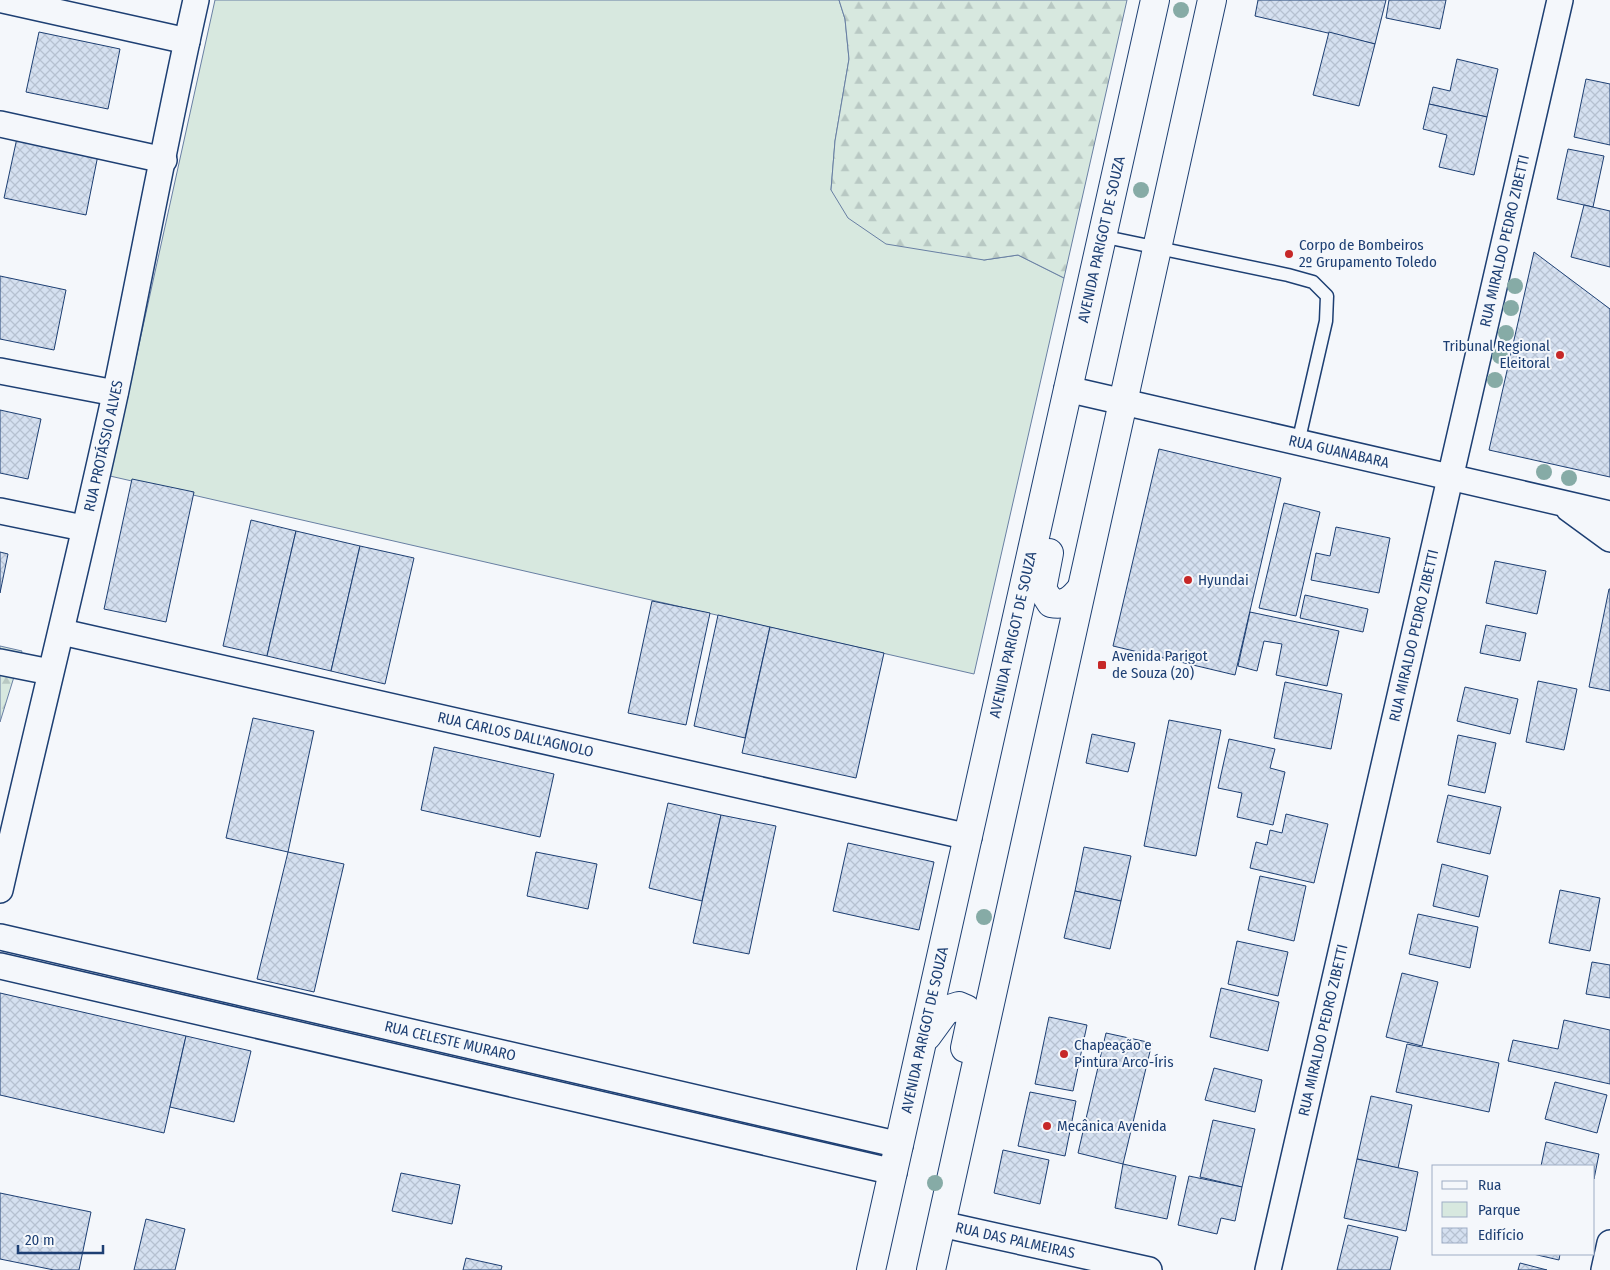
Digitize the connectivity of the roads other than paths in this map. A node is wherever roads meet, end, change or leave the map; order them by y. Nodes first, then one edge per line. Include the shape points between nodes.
1 (3, 0) edge
2 (196, 0) edge
3 (1155, 0) edge
4 (1212, 0) edge
5 (1560, 0) edge
6 (187, 41) junction
7 (0, 124) edge
8 (164, 160) junction
9 (1101, 236) junction
10 (1156, 248) junction
11 (0, 371) edge
12 (115, 393) junction
13 (1066, 396) junction
14 (1124, 403) junction
15 (1298, 443) junction
16 (1451, 478) junction
17 (1561, 503) junction
18 (0, 510) edge
19 (1610, 514) edge
20 (83, 528) junction
21 (1610, 539) edge
22 (1081, 589) junction
23 (62, 632) junction
24 (0, 662) edge
25 (50, 672) junction
26 (969, 837) junction
27 (0, 890) edge
28 (0, 937) edge
29 (0, 966) edge
30 (432, 1038) junction
31 (922, 1044) junction
32 (427, 1065) junction
33 (900, 1145) junction
34 (894, 1172) junction
35 (953, 1173) junction
36 (941, 1224) junction
37 (880, 1228) junction
38 (1610, 1243) edge
39 (871, 1270) edge
40 (883, 1270) edge
41 (931, 1270) edge
42 (1149, 1270) edge
43 (1268, 1270) edge
44 (1604, 1270) edge

1 - 6 street
2 - 6 street, RUA PROTÁSSIO ALVES
3 - 9 main road, AVENIDA PARIGOT DE SOUZA
4 - 10 main road
5 - 16 street, RUA MIRALDO PEDRO ZIBETTI
6 - 8 street, RUA PROTÁSSIO ALVES
7 - 8 street
8 - 12 street, RUA PROTÁSSIO ALVES
9 - 10 lane
9 - 13 main road, AVENIDA PARIGOT DE SOUZA
10 - 14 main road
10 - 15 lane via 1313,282 1327,296 1326,321
11 - 12 street
12 - 20 street, RUA PROTÁSSIO ALVES
13 - 14 street, RUA GUANABARA
13 - 22 main road via 1068,443 1042,589 1051,603 1060,605 1072,600
13 - 26 main road, AVENIDA PARIGOT DE SOUZA
14 - 15 street, RUA GUANABARA
14 - 22 main road
15 - 16 street, RUA GUANABARA
16 - 17 street, RUA GUANABARA
16 - 43 street, RUA MIRALDO PEDRO ZIBETTI
17 - 19 street, RUA GUANABARA
17 - 21 street
18 - 20 street
20 - 23 street, RUA PROTÁSSIO ALVES
22 - 35 main road
23 - 25 street, RUA PROTÁSSIO ALVES
23 - 26 street, RUA CARLOS DALL'AGNOLO
24 - 25 street
25 - 27 street, RUA PROTÁSSIO ALVES
26 - 31 main road, AVENIDA PARIGOT DE SOUZA
28 - 30 street, RUA CELESTE MURARO
29 - 32 street, RUA CELESTE MURARO
30 - 32 street
30 - 33 street, RUA CELESTE MURARO
31 - 33 main road, AVENIDA PARIGOT DE SOUZA
31 - 35 main road via 946,1010 959,1006 966,1009 971,1020 950,1117
32 - 34 street, RUA CELESTE MURARO
33 - 34 main road, AVENIDA PARIGOT DE SOUZA
34 - 37 main road, AVENIDA PARIGOT DE SOUZA
35 - 36 main road
36 - 41 main road
36 - 42 street, RUA DAS PALMEIRAS
37 - 39 main road, AVENIDA PARIGOT DE SOUZA
37 - 40 main road
38 - 44 street

